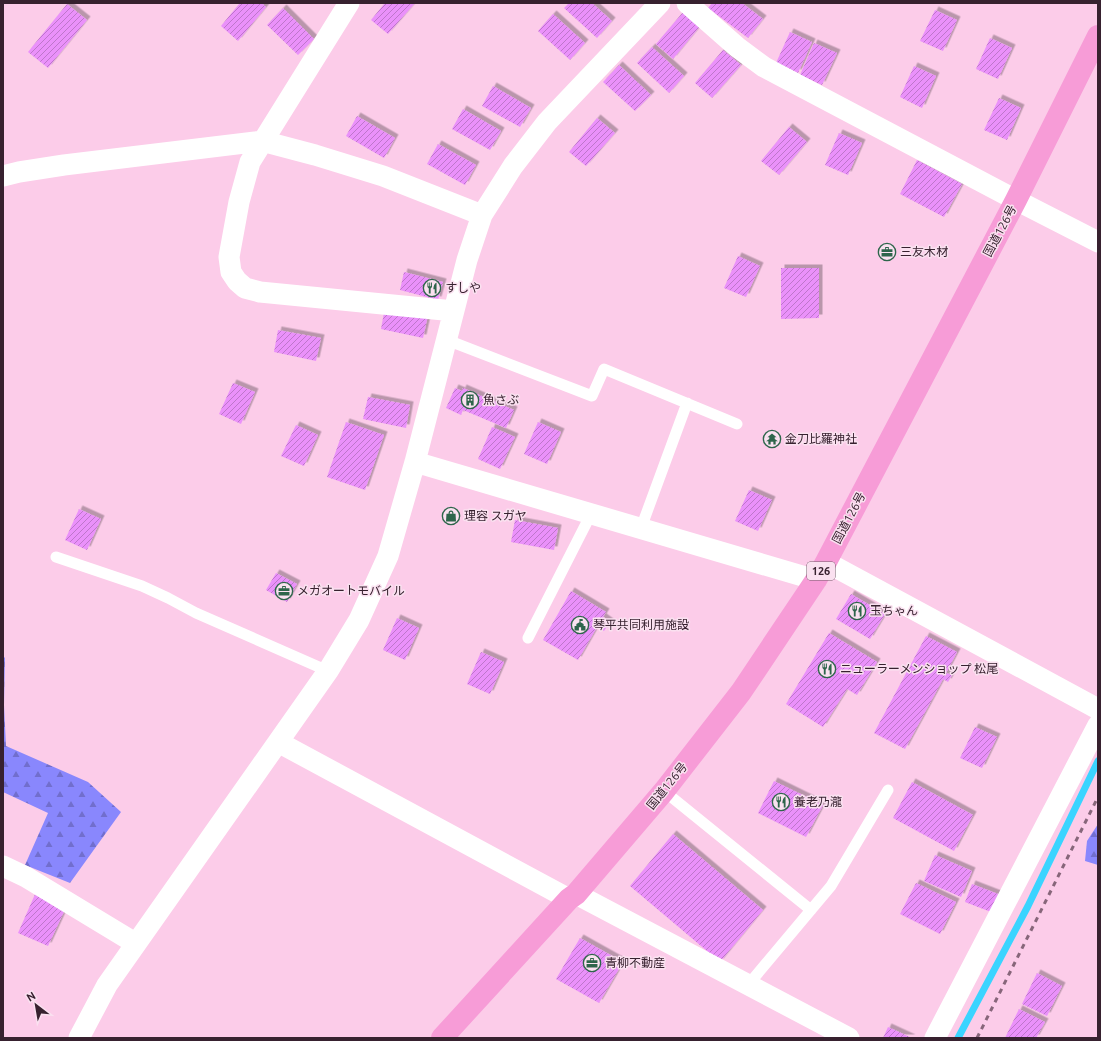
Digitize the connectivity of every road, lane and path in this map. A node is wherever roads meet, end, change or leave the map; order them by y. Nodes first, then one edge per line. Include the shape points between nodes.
1 (349, 3) edge
2 (660, 3) edge
3 (687, 3) edge
4 (1098, 36) edge
5 (262, 141) junction
6 (3, 176) edge
7 (1016, 200) junction
8 (482, 215) junction
9 (1098, 242) edge
10 (454, 311) junction
11 (447, 340) junction
12 (687, 403) junction
13 (737, 424) dead end
14 (415, 462) junction
15 (591, 514) junction
16 (641, 528) junction
17 (56, 557) dead end
18 (821, 571) junction
19 (528, 638) dead end
20 (328, 671) junction
21 (1098, 709) edge
22 (1098, 725) edge
23 (278, 742) junction
24 (888, 790) dead end
25 (664, 791) junction
26 (3, 866) edge
27 (573, 897) junction
28 (811, 910) junction
29 (135, 943) junction
30 (748, 985) junction
31 (79, 1038) edge
32 (442, 1038) edge
33 (848, 1038) edge
34 (935, 1038) edge

1 - 5 street
2 - 8 street via 547,122 513,166
3 - 7 street via 764,67
4 - 7 highway, 国道126号 / 126
5 - 6 street via 64,165
5 - 8 street via 383,176
5 - 10 street via 250,162 228,257 231,272 237,281 245,288 260,292
7 - 9 street
7 - 18 highway, 国道126号 / 126
8 - 10 street via 466,260
10 - 11 street
11 - 12 lane via 592,396 604,369
11 - 14 street
12 - 13 lane
12 - 16 lane
14 - 15 street
14 - 20 street via 388,556 360,620
15 - 16 street
15 - 19 lane
16 - 18 street
17 - 20 lane via 142,586 196,613
18 - 21 street
18 - 25 highway, 国道126号 / 126 via 741,692
20 - 23 street
22 - 34 street
23 - 27 street
23 - 29 street
24 - 28 lane via 831,886
25 - 27 highway, 国道126号 / 126
25 - 28 lane
26 - 29 street via 26,877
27 - 30 street
27 - 32 highway, 国道126号 / 126
28 - 30 lane
29 - 31 street via 107,985
30 - 33 street

